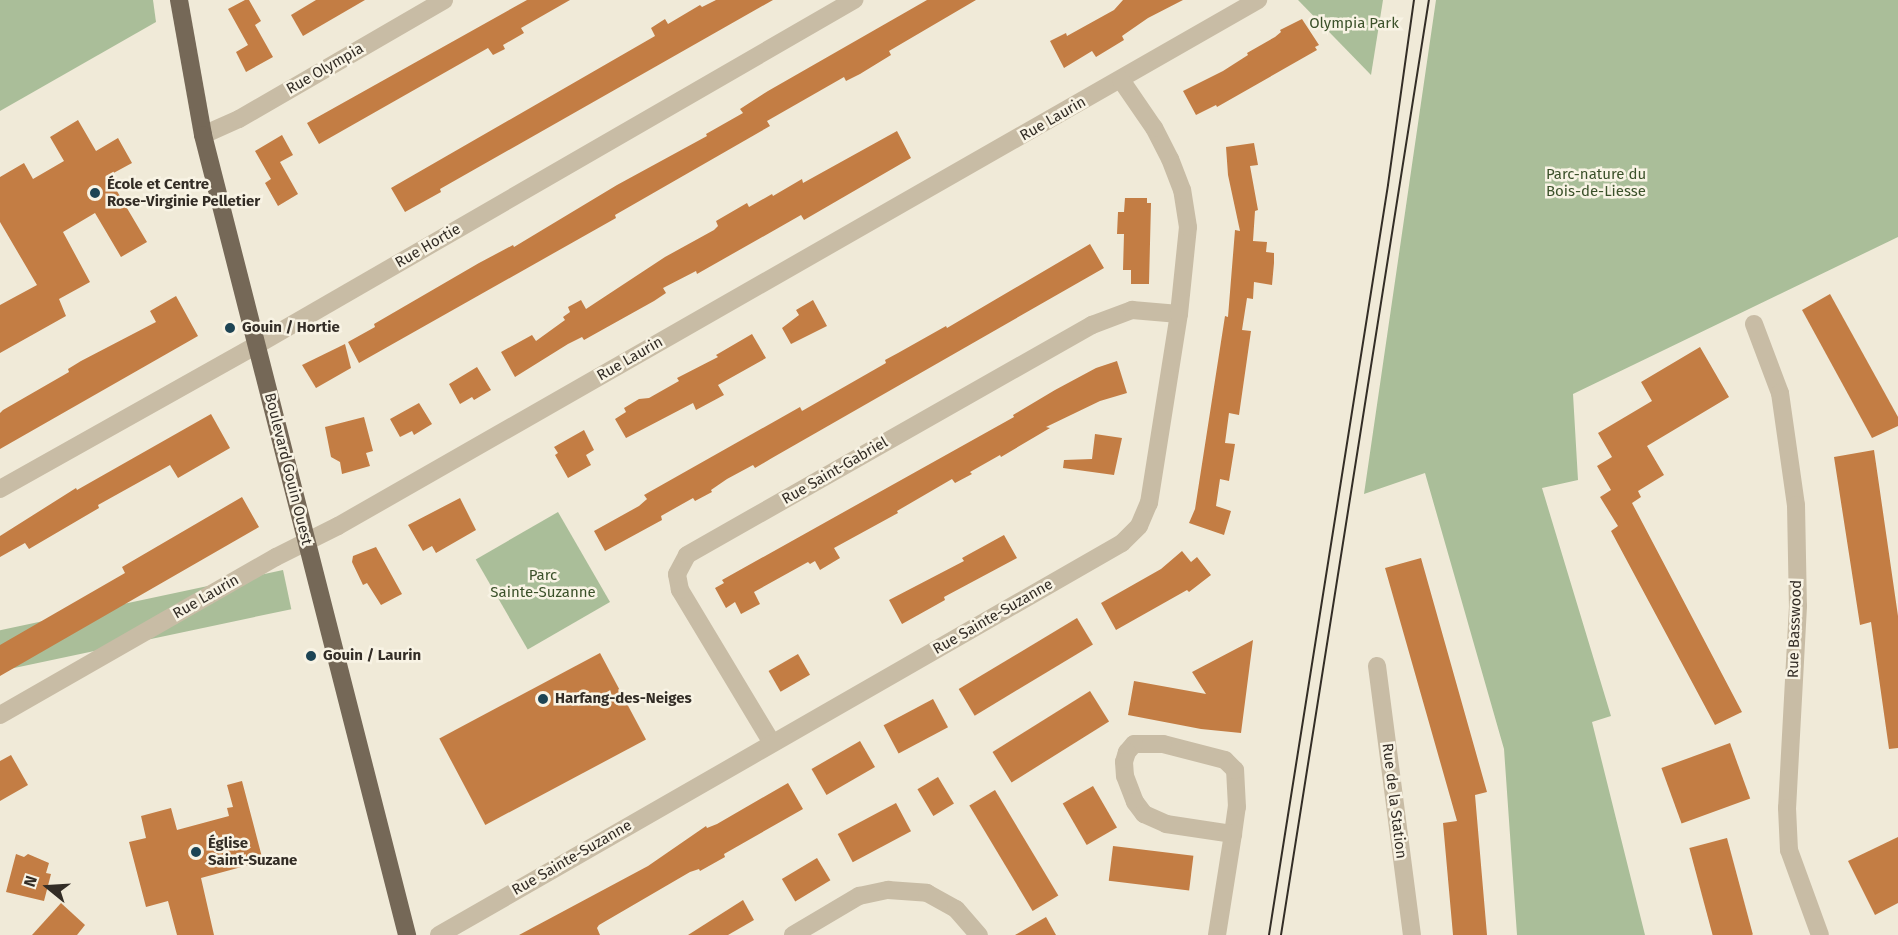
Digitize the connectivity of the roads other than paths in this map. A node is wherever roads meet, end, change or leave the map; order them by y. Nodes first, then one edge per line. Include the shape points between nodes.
1 (179, 0) edge
2 (444, 0) edge
3 (854, 0) edge
4 (1258, 0) edge
5 (1121, 80) junction
6 (203, 135) junction
7 (1179, 314) junction
8 (1754, 324) dead end
9 (256, 345) junction
10 (0, 489) edge
11 (306, 542) junction
12 (1377, 666) dead end
13 (0, 715) edge
14 (772, 743) junction
15 (1233, 834) junction
16 (407, 935) edge
17 (439, 935) edge
18 (793, 935) edge
19 (979, 935) edge
20 (1217, 935) edge
21 (1412, 935) edge
22 (1820, 935) edge

1 - 6 main road, Boulevard Gouin Ouest
2 - 6 street, Rue Olympia via 238,119
3 - 9 street, Rue Hortie
4 - 5 street, Rue Laurin
5 - 7 street, Rue Sainte-Suzanne via 1154,128 1182,190 1188,227
5 - 11 street, Rue Laurin
6 - 9 main road, Boulevard Gouin Ouest
7 - 14 street, Rue Sainte-Suzanne via 1149,503 1139,526 1122,543
7 - 14 street, Rue Saint-Gabriel via 1132,310 1092,325 687,555 677,574 680,590
8 - 22 street, Rue Basswood via 1780,393 1796,505 1798,606 1786,789 1789,850
9 - 10 street, Rue Hortie
9 - 11 main road, Boulevard Gouin Ouest
11 - 13 street, Rue Laurin
11 - 16 main road, Boulevard Gouin Ouest
12 - 21 street, Rue de la Station
14 - 17 street, Rue Sainte-Suzanne
15 - 15 street via 1237,786 1234,770 1224,760 1195,750 1144,742 1134,744 1127,752 1125,776 1144,814 1166,824
15 - 20 street
18 - 19 street via 859,896 888,890 927,893 956,909

